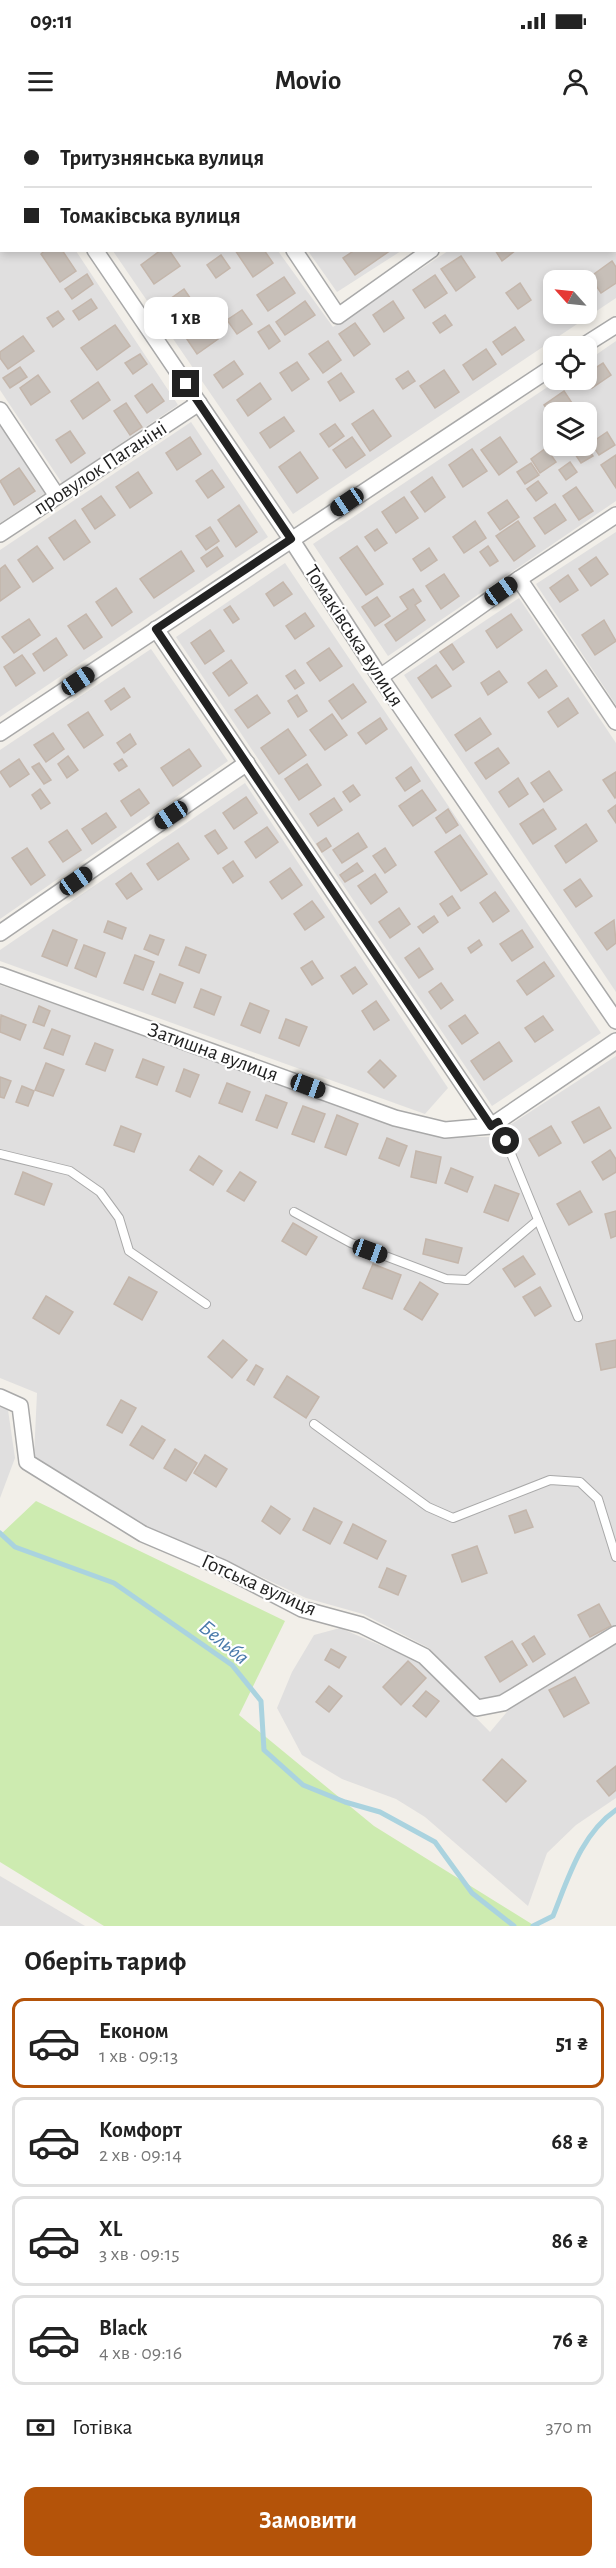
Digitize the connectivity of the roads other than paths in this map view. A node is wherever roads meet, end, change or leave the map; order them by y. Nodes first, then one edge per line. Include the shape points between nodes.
1 (96, 252) edge
2 (295, 252) edge
3 (428, 252) edge
4 (616, 325) edge
5 (597, 337) edge
6 (543, 373) edge
7 (199, 403) junction
8 (0, 410) edge
9 (57, 496) junction
10 (616, 515) edge
11 (0, 534) edge
12 (291, 539) junction
13 (519, 579) junction
14 (156, 629) junction
15 (380, 676) junction
16 (616, 722) edge
17 (0, 733) edge
18 (247, 763) junction
19 (0, 933) edge
20 (0, 975) edge
21 (616, 1021) edge
22 (616, 1041) edge
23 (494, 1124) junction
24 (0, 1154) edge
25 (294, 1212) dead end
26 (538, 1220) junction
27 (206, 1304) dead end
28 (578, 1317) dead end
29 (0, 1397) edge
30 (314, 1424) dead end
31 (616, 1557) edge
32 (616, 1634) edge

1 - 7 street, Томаківська вулиця
2 - 3 street via 338,316
4 - 5 street
6 - 12 street
7 - 9 street, провулок Паганіні
7 - 12 street, Томаківська вулиця
8 - 9 street
9 - 11 street, провулок Паганіні
10 - 13 street
12 - 14 street
12 - 15 street, Томаківська вулиця
13 - 15 street
13 - 16 street
14 - 17 street
14 - 18 street
15 - 21 street, Томаківська вулиця
18 - 19 street
18 - 23 street
20 - 23 street, Затишна вулиця via 395,1118 446,1130
22 - 23 street, Затишна вулиця
23 - 26 lane
24 - 27 lane via 70,1171 100,1192 119,1218 129,1251
25 - 26 lane via 351,1243 446,1279 466,1280
26 - 28 lane
29 - 32 street, Готська вулиця via 20,1406 27,1462 143,1534 223,1568 302,1609 361,1625 424,1656 477,1708 503,1703
30 - 31 lane via 428,1508 453,1518 550,1480 580,1482 598,1500

